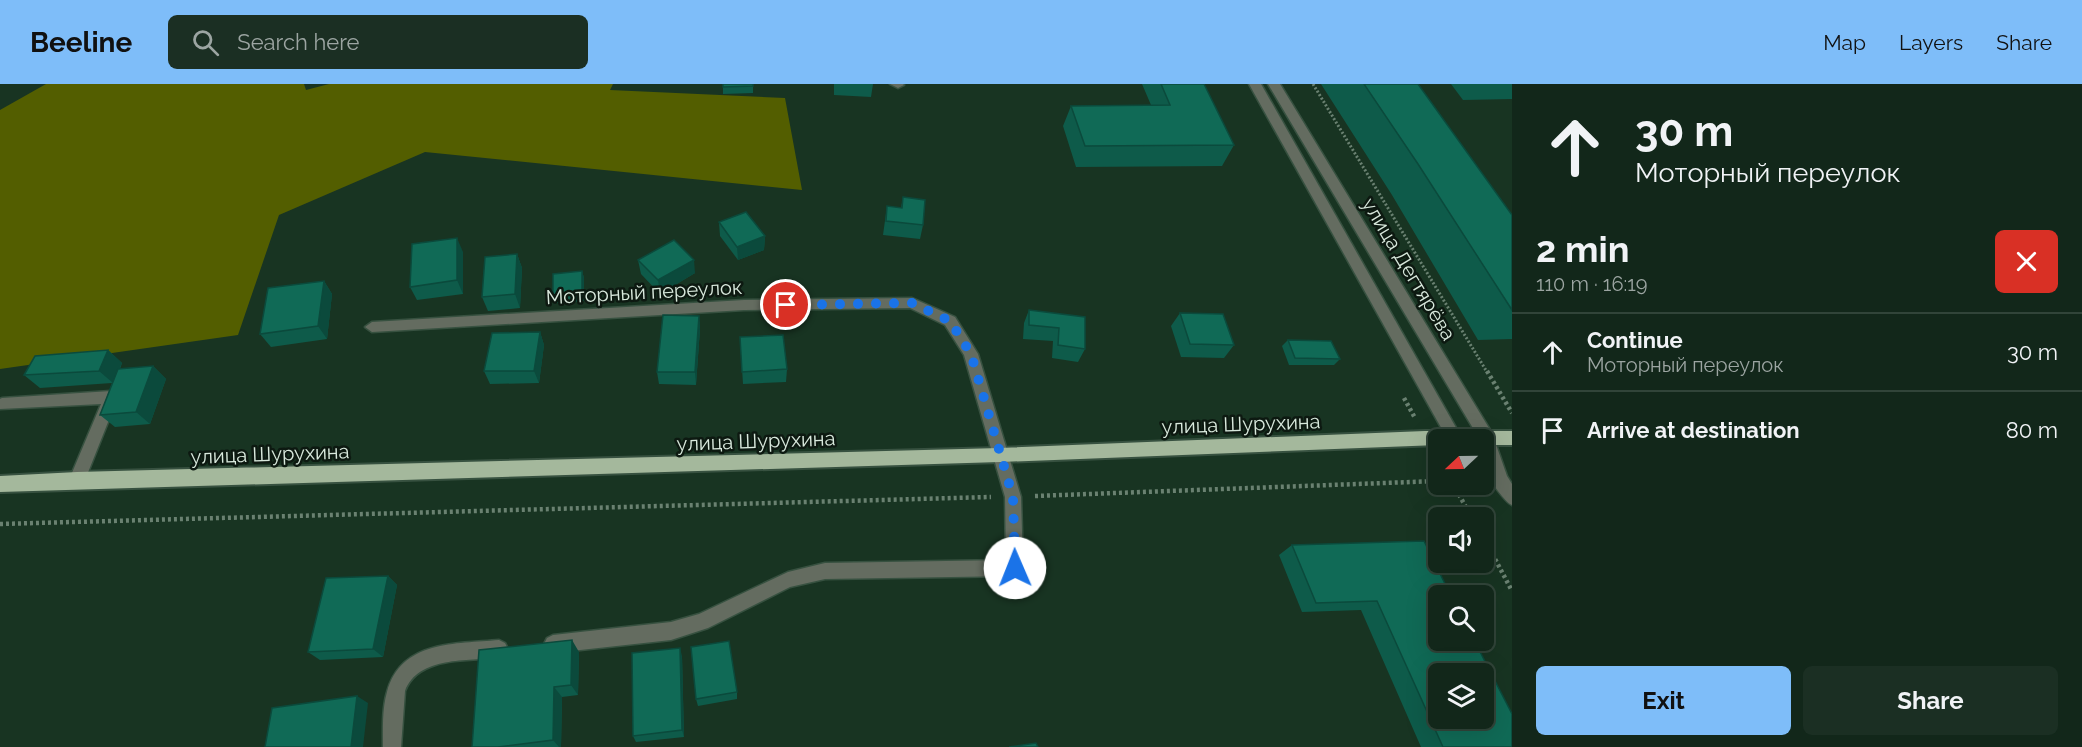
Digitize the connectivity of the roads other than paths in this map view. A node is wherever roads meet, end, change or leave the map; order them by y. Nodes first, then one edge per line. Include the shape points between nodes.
1 (1255, 84) edge
2 (1274, 84) edge
3 (372, 327) dead end
4 (2, 404) dead end
5 (1449, 429) edge
6 (1482, 429) edge
7 (1428, 438) edge
8 (1494, 438) edge
9 (1512, 438) edge
10 (1000, 455) junction
11 (1494, 460) edge
12 (1494, 474) edge
13 (1500, 479) junction
14 (77, 480) junction
15 (0, 484) edge
16 (1512, 498) edge
17 (534, 646) edge
18 (511, 648) edge
19 (392, 747) edge

1 - 5 street, улица Дегтярёва
2 - 6 street, улица Дегтярёва
3 - 10 street, Моторный переулок via 744,305 912,303 950,321 971,354
4 - 14 street via 111,397
7 - 10 highway, улица Шурухина
8 - 9 highway, улица Шурухина
10 - 14 highway, улица Шурухина
10 - 17 street, Моторный переулок via 1013,497 1015,568 825,571 788,580 702,622 671,631
11 - 13 street, улица Дегтярёва
12 - 13 street, улица Дегтярёва
13 - 16 street, улица Дегтярёва
14 - 15 highway, улица Шурухина
18 - 19 street via 431,657 405,672 396,689

